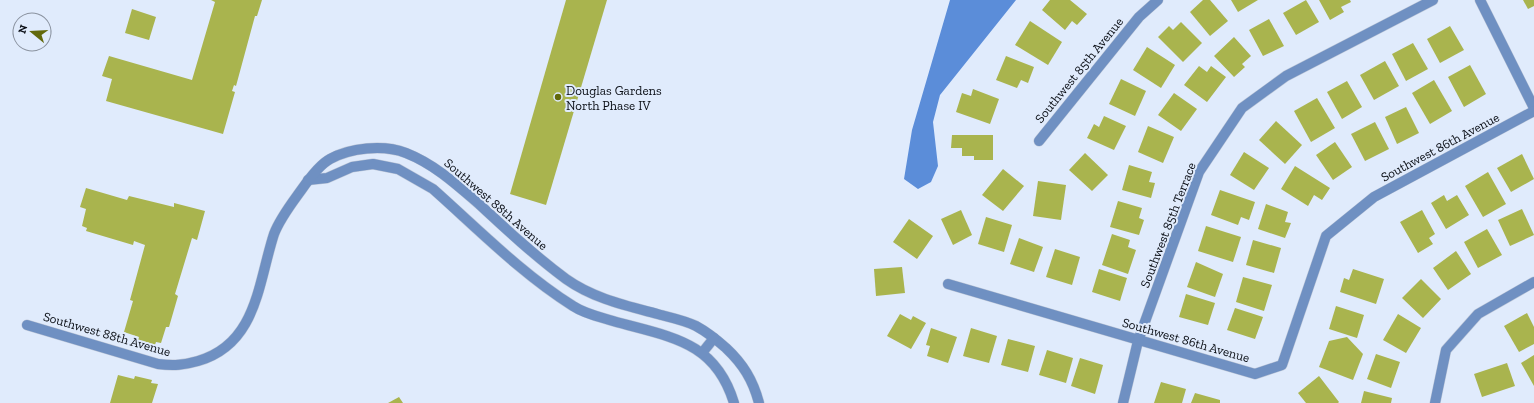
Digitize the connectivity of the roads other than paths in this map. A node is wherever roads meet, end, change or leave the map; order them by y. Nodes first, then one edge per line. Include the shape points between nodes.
1 (1158, 0) edge
2 (1433, 0) edge
3 (1480, 0) edge
4 (1534, 108) edge
5 (1534, 111) edge
6 (1039, 141) dead end
7 (370, 149) junction
8 (373, 164) junction
9 (308, 180) junction
10 (558, 272) junction
11 (1534, 282) edge
12 (948, 284) dead end
13 (545, 287) junction
14 (27, 325) dead end
15 (714, 338) junction
16 (1138, 341) junction
17 (702, 353) junction
18 (734, 403) edge
19 (759, 403) edge
20 (1123, 403) edge
21 (1435, 403) edge

1 - 6 street, Southwest 85th Avenue via 1139,17
2 - 16 street, Southwest 85th Terrace via 1286,76 1242,108 1199,172
3 - 4 street
5 - 16 street, Southwest 86th Avenue via 1374,196 1326,236 1282,365 1255,374
7 - 8 street
7 - 9 street, Southwest 88th Avenue via 346,152 328,160
7 - 10 street, Southwest 88th Avenue via 402,151 445,174
8 - 9 street via 352,167 327,178
8 - 13 street via 398,169 433,190
9 - 14 street, Southwest 88th Avenue via 275,232 256,301 244,327 236,338 212,357 185,365 158,364
10 - 13 street
10 - 15 street, Southwest 88th Avenue via 584,291 600,298 689,323
11 - 21 street via 1478,314 1446,350
12 - 16 street, Southwest 86th Avenue
13 - 17 street via 575,307 593,315 670,337
15 - 17 street
15 - 19 street, Southwest 88th Avenue via 741,362
16 - 20 street, Southwest 85th Terrace
17 - 18 street via 724,376

